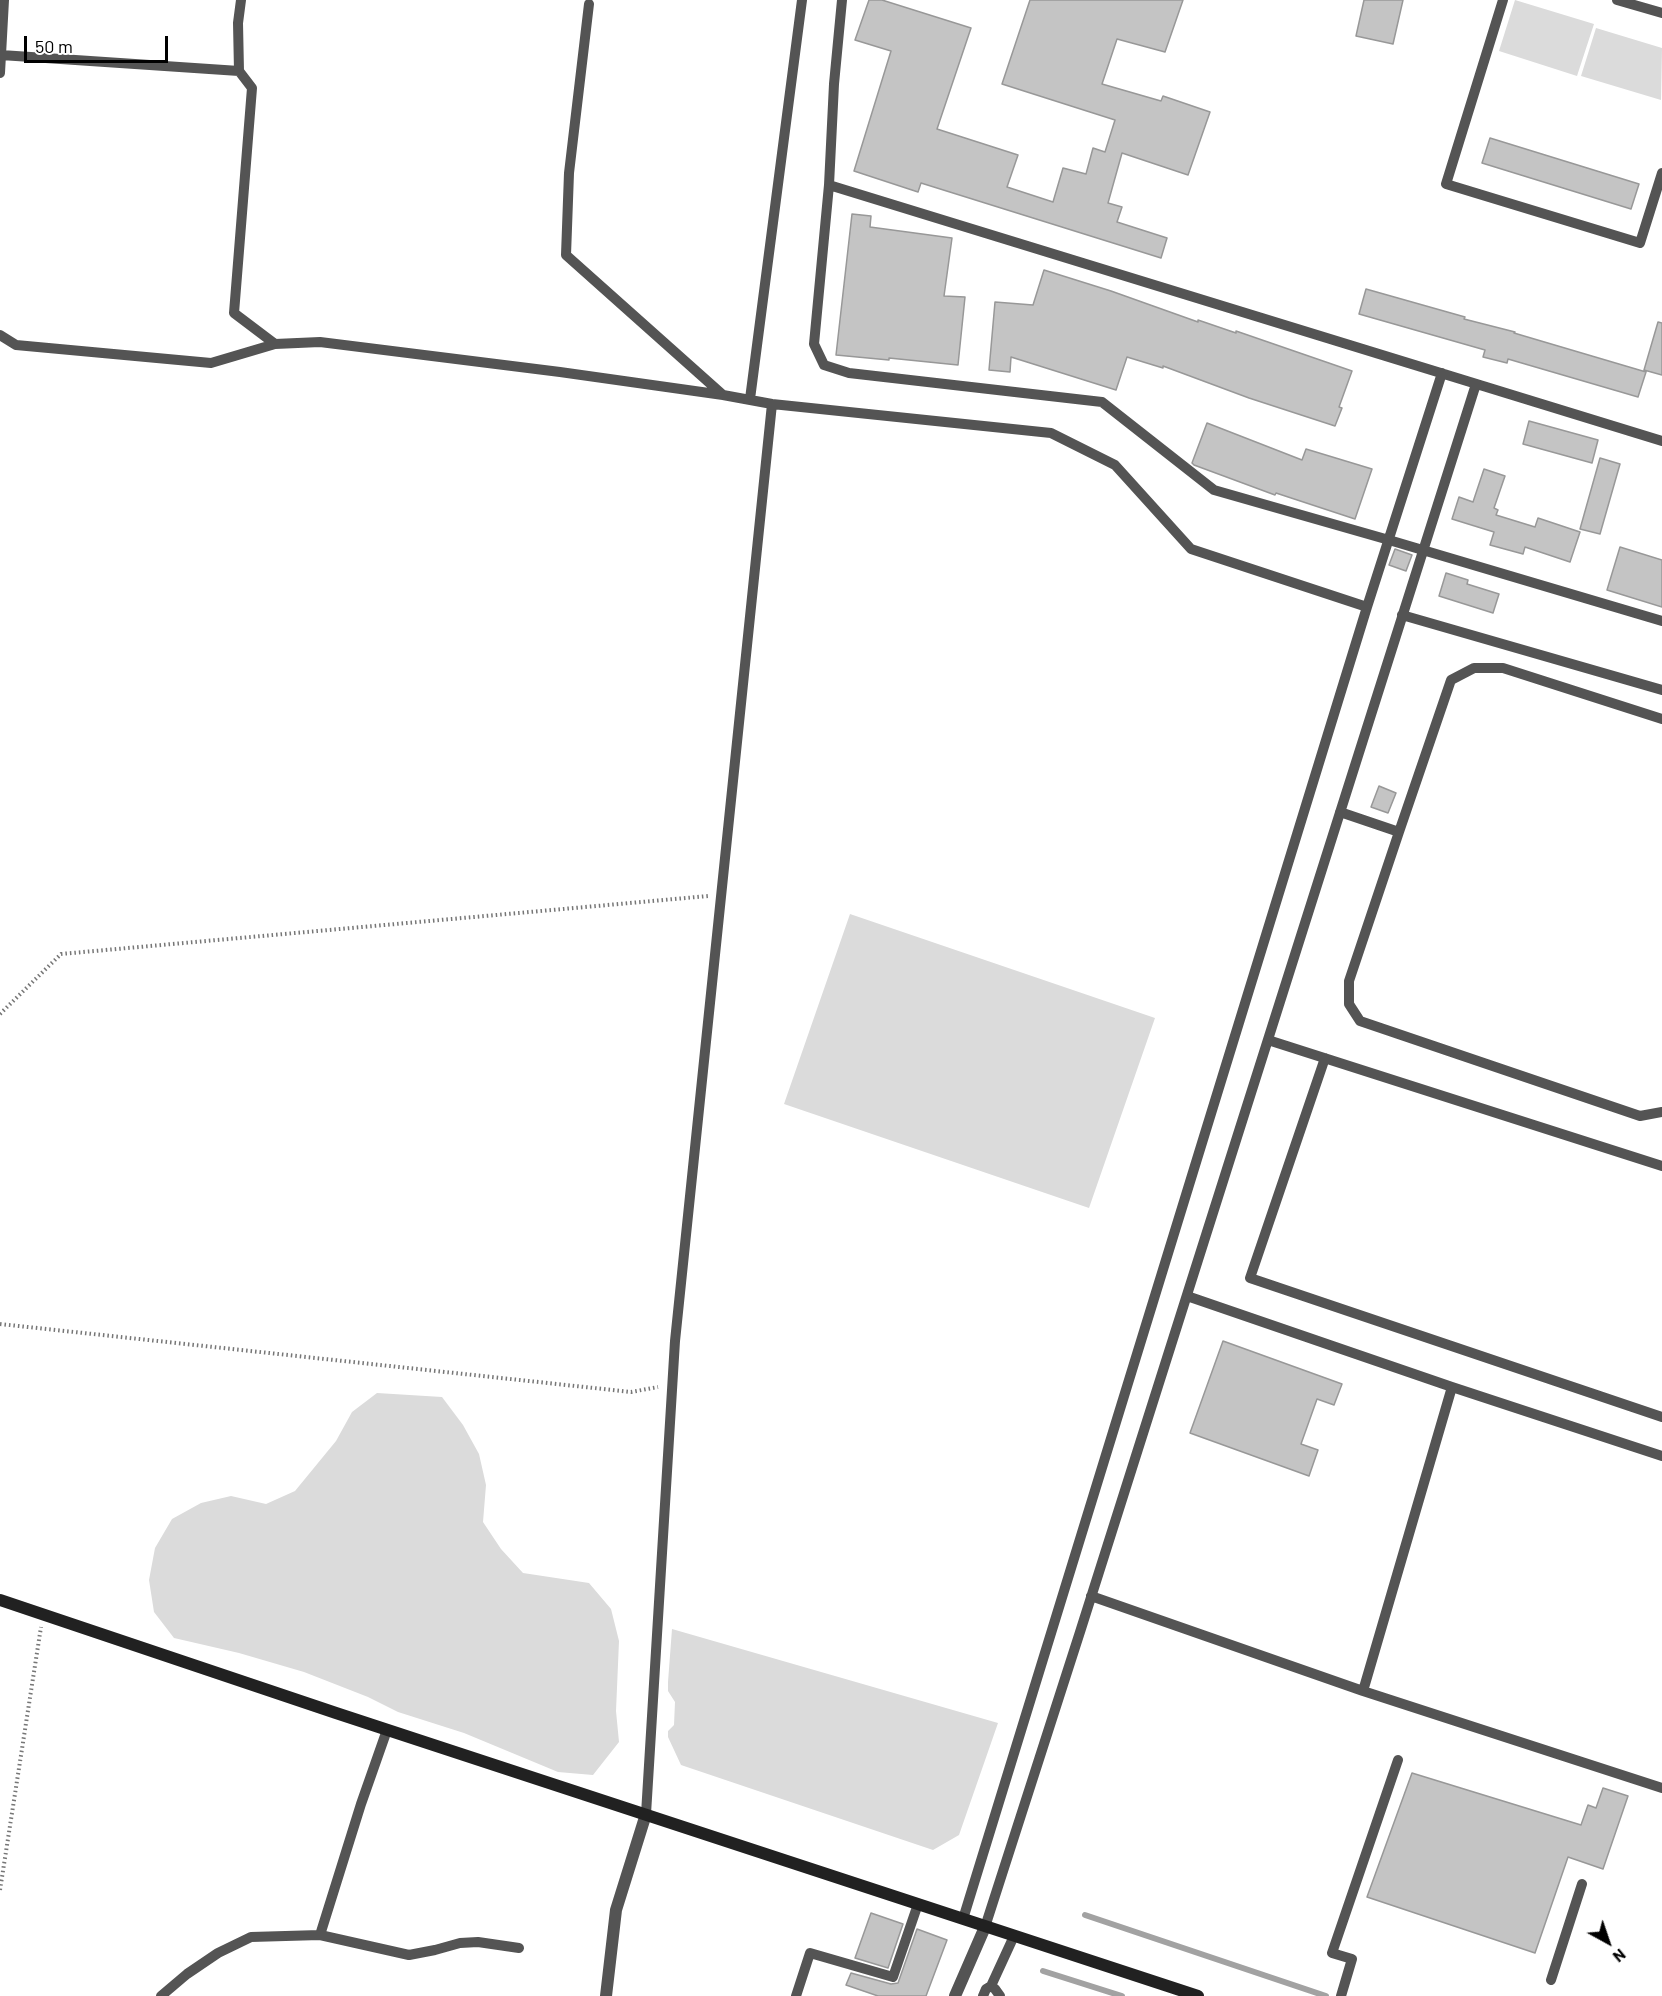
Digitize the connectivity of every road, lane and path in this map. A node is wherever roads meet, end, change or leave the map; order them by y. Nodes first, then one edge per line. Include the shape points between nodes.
1 (4, 0) edge
2 (241, 0) edge
3 (802, 0) edge
4 (842, 0) edge
5 (1503, 0) edge
6 (1617, 0) edge
7 (589, 4) dead end
8 (1662, 14) edge
9 (1, 55) edge
10 (239, 71) junction
11 (0, 73) edge
12 (1662, 173) edge
13 (829, 185) junction
14 (0, 335) edge
15 (275, 344) junction
16 (1442, 373) junction
17 (1476, 384) junction
18 (723, 395) junction
19 (750, 399) junction
20 (772, 404) junction
21 (1662, 441) edge
22 (1389, 540) junction
23 (1423, 551) junction
24 (1367, 607) junction
25 (1402, 615) junction
26 (1662, 621) edge
27 (1662, 690) edge
28 (1662, 719) edge
29 (1340, 812) junction
30 (1399, 832) junction
31 (721, 895) junction
32 (0, 1014) edge
33 (1268, 1040) junction
34 (1325, 1058) junction
35 (1662, 1112) edge
36 (1662, 1166) edge
37 (1186, 1296) junction
38 (0, 1324) edge
39 (672, 1385) junction
40 (1452, 1387) junction
41 (1662, 1417) edge
42 (1662, 1456) edge
43 (1091, 1596) junction
44 (0, 1600) edge
45 (43, 1614) junction
46 (1363, 1691) junction
47 (387, 1730) junction
48 (1398, 1760) dead end
49 (1662, 1788) edge
50 (646, 1814) junction
51 (1582, 1884) dead end
52 (0, 1890) edge
53 (918, 1904) junction
54 (963, 1919) junction
55 (985, 1927) junction
56 (320, 1935) junction
57 (1014, 1936) junction
58 (519, 1948) dead end
59 (1551, 1980) dead end
60 (991, 1986) junction
61 (161, 1996) edge
62 (606, 1996) edge
63 (796, 1996) edge
64 (955, 1996) edge
65 (983, 1996) edge
66 (999, 1996) edge
67 (1198, 1996) edge
68 (1341, 1996) edge

1 - 9 lane
2 - 10 lane
3 - 19 lane
4 - 13 lane
5 - 12 lane via 1446,184 1640,243
6 - 8 lane
7 - 18 lane via 569,173 566,255
9 - 10 lane
9 - 11 lane
10 - 15 lane via 252,88 234,313
13 - 16 lane
13 - 22 lane via 814,344 824,365 849,374 1102,402 1214,490
14 - 15 lane via 16,345 211,363
15 - 18 lane via 320,342
16 - 17 lane
16 - 22 lane
17 - 21 lane
17 - 23 lane
18 - 19 lane
19 - 20 lane
20 - 24 lane via 1051,433 1115,465 1191,549
20 - 31 lane
22 - 23 lane
22 - 24 lane
23 - 25 lane
23 - 26 lane
24 - 54 lane
25 - 27 lane
25 - 29 lane
28 - 30 lane via 1503,668 1474,668 1451,680
29 - 30 lane
29 - 33 lane
30 - 35 lane via 1349,981 1349,1004 1360,1021 1640,1116
31 - 32 path via 61,954
31 - 39 lane
33 - 34 lane
33 - 37 lane
34 - 36 lane
34 - 41 lane via 1250,1278
37 - 40 lane
37 - 43 lane
38 - 39 path via 631,1392
39 - 50 lane
40 - 42 lane
40 - 46 lane
43 - 46 lane
43 - 55 lane
44 - 45 main road
45 - 47 main road
45 - 52 path
46 - 49 lane
47 - 50 main road
47 - 56 lane
48 - 68 lane via 1332,1953 1352,1959
50 - 53 main road
50 - 62 street via 616,1910
51 - 59 lane
53 - 54 main road
53 - 63 lane via 893,1977 810,1953
54 - 55 main road
55 - 57 main road
55 - 64 street
56 - 58 lane via 409,1954 478,1942
56 - 61 lane via 251,1937 218,1953
57 - 60 lane
57 - 67 main road
60 - 65 lane
60 - 66 lane

